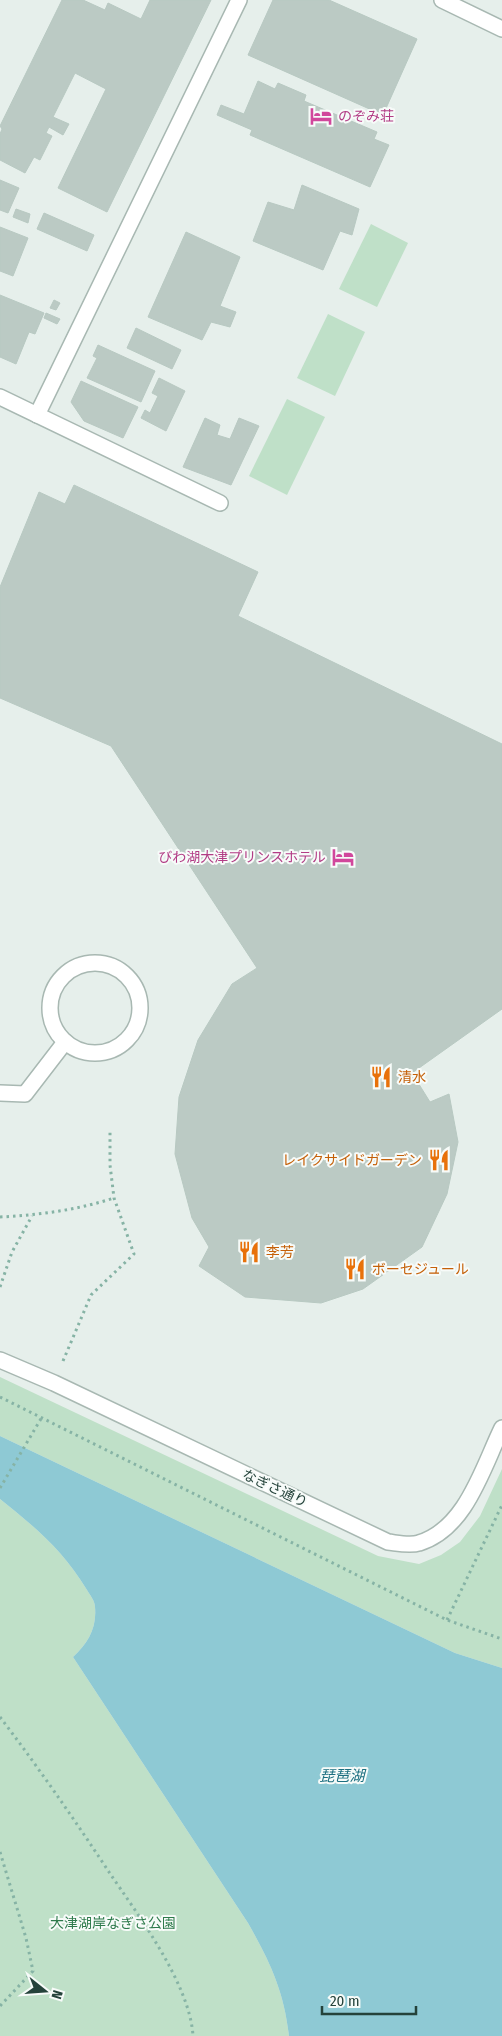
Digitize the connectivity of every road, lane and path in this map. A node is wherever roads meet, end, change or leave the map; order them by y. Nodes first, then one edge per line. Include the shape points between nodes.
1 (239, 0) edge
2 (442, 0) edge
3 (502, 29) edge
4 (0, 397) edge
5 (37, 415) junction
6 (220, 503) dead end
7 (65, 1042) junction
8 (0, 1093) edge
9 (110, 1129) dead end
10 (114, 1198) junction
11 (32, 1216) junction
12 (0, 1218) edge
13 (0, 1287) edge
14 (0, 1360) edge
15 (54, 1382) junction
16 (0, 1397) edge
17 (42, 1417) junction
18 (502, 1428) edge
19 (0, 1488) edge
20 (502, 1505) edge
21 (447, 1620) junction
22 (502, 1639) edge
23 (0, 1717) edge
24 (0, 1852) edge
25 (0, 2006) edge
26 (193, 2036) edge

1 - 5 street
2 - 3 street
4 - 5 street
5 - 6 street
7 - 7 street via 56,1031 50,1004 53,990 61,978 72,968 100,962 126,974 140,1001 140,1017 134,1032 123,1044 94,1054
7 - 8 street via 25,1094
9 - 10 path
10 - 11 path
10 - 15 path via 134,1254 91,1295
11 - 12 path
11 - 13 path via 12,1252
14 - 15 street, なぎさ通り
15 - 18 street, なぎさ通り via 388,1542 418,1544 444,1530 465,1504
16 - 17 path
17 - 19 path
17 - 21 path
20 - 21 path
21 - 22 path
23 - 26 path via 48,1780 137,1912 178,1980
24 - 25 path via 33,1971

